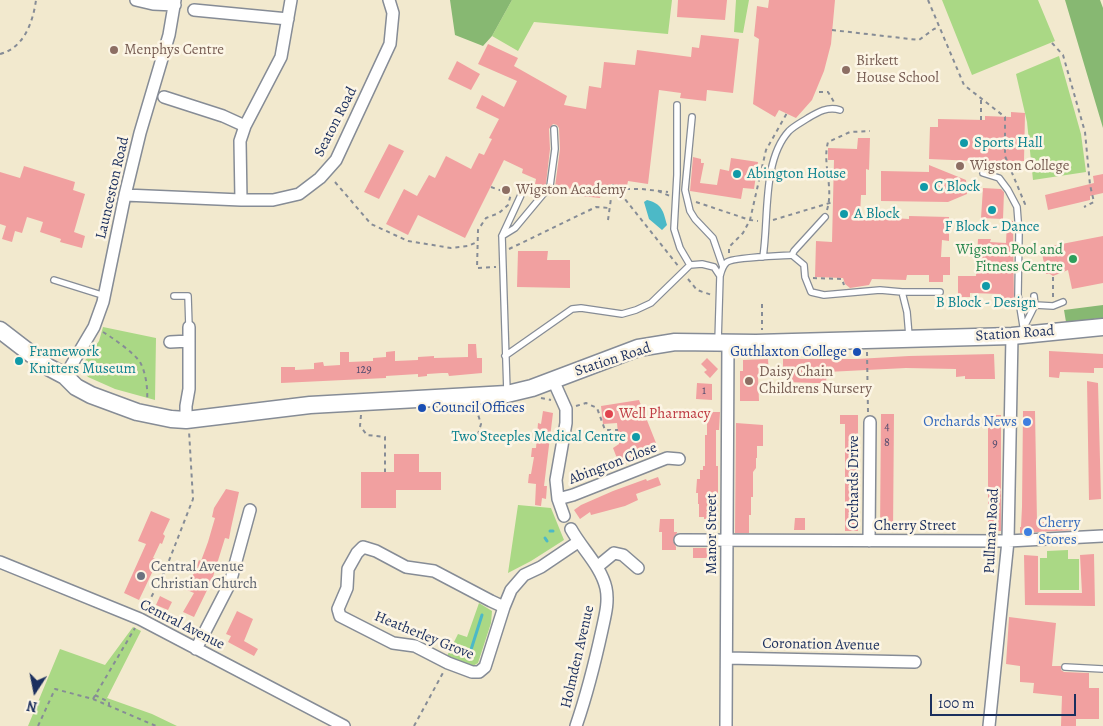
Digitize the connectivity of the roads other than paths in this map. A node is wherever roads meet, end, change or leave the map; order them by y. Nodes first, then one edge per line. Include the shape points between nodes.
1 (136, 0) edge
2 (291, 0) edge
3 (389, 0) edge
4 (175, 3) edge
5 (194, 10) dead end
6 (288, 19) junction
7 (164, 97) dead end
8 (676, 105) dead end
9 (840, 110) road end
10 (692, 118) dead end
11 (245, 126) junction
12 (554, 129) dead end
13 (983, 174) dead end
14 (126, 195) junction
15 (521, 195) dead end
16 (241, 200) junction
17 (825, 217) dead end
18 (502, 236) junction
19 (792, 255) junction
20 (764, 257) junction
21 (690, 265) junction
22 (723, 267) junction
23 (720, 276) junction
24 (54, 280) dead end
25 (902, 292) junction
26 (940, 292) dead end
27 (104, 296) junction
28 (174, 296) dead end
29 (1034, 296) dead end
30 (1063, 302) dead end
31 (1035, 305) junction
32 (189, 327) joint
33 (1103, 327) edge
34 (0, 330) edge
35 (1020, 333) junction
36 (909, 339) junction
37 (170, 342) dead end
38 (189, 342) junction
39 (723, 342) junction
40 (505, 356) junction
41 (65, 376) junction
42 (553, 380) junction
43 (507, 394) junction
44 (870, 422) road end
45 (187, 423) junction
46 (679, 459) dead end
47 (558, 499) junction
48 (250, 510) dead end
49 (564, 516) dead end
50 (571, 530) dead end
51 (1103, 536) edge
52 (680, 540) dead end
53 (727, 540) junction
54 (1008, 540) junction
55 (869, 541) junction
56 (578, 542) junction
57 (0, 562) edge
58 (597, 567) junction
59 (638, 568) dead end
60 (504, 607) junction
61 (196, 648) junction
62 (727, 658) junction
63 (916, 662) dead end
64 (1065, 667) dead end
65 (1103, 669) edge
66 (344, 726) edge
67 (576, 726) edge
68 (726, 726) edge
69 (989, 726) edge

1 - 4 street via 153,4
2 - 6 street
3 - 16 street, Seaton Road via 393,13 390,44 336,160 299,194 272,200
4 - 14 street, Launceston Road
5 - 6 street
6 - 11 street via 281,57
7 - 11 street
8 - 21 lane via 674,229
9 - 20 lane via 832,107 815,114 790,130 780,143 770,181
10 - 22 lane via 685,190 690,211 713,238
11 - 16 street via 240,141
12 - 18 lane via 550,186 515,228
13 - 35 lane via 999,178 1017,207
14 - 16 street, Seaton Road
14 - 27 street, Launceston Road
15 - 18 lane
17 - 19 lane
18 - 40 lane
19 - 20 lane
19 - 25 lane via 804,265 811,292 824,295 880,290
20 - 22 lane via 729,261
21 - 23 lane via 714,268
21 - 40 lane via 644,307 622,314 572,309
22 - 23 lane
23 - 39 lane
24 - 27 lane
25 - 26 lane
25 - 36 lane
27 - 41 street, Launceston Road via 94,327
28 - 32 lane via 188,296
29 - 31 lane
30 - 31 lane via 1053,306
31 - 35 lane
32 - 38 street
33 - 35 main road, Station Road
34 - 41 main road, Station Road
35 - 36 main road, Station Road
35 - 54 street, Pullman Road
36 - 39 main road, Station Road
37 - 38 street
38 - 45 street
39 - 42 main road, Station Road via 676,342 638,348
39 - 53 street, Manor Street
40 - 43 lane
41 - 45 main road, Station Road via 91,395 137,412
42 - 43 main road, Station Road
42 - 47 street, Abington Close via 566,409 556,480
43 - 45 main road, Station Road via 310,405
44 - 55 street, Orchards Drive
46 - 47 street, Abington Close via 666,458
47 - 49 street, Abington Close
48 - 61 street via 230,583
50 - 56 street, Holmden Avenue
51 - 54 street, Cherry Street
52 - 53 street, Cherry Street
53 - 55 street, Cherry Street
53 - 62 street, Manor Street
54 - 55 street, Cherry Street
54 - 69 street, Pullman Road
56 - 58 street, Holmden Avenue
56 - 60 street, Heatherley Grove via 524,575 511,590
57 - 61 street, Central Avenue via 140,619
58 - 59 street via 614,553 623,555
58 - 67 street, Holmden Avenue via 606,588 607,605 596,660
60 - 60 street, Heatherley Grove via 485,667 479,672 448,663 415,646 393,643 340,616 338,609 347,588 348,569 363,547 406,568 434,571
61 - 66 street, Central Avenue
62 - 63 street, Coronation Avenue
62 - 68 street, Manor Street
64 - 65 lane

